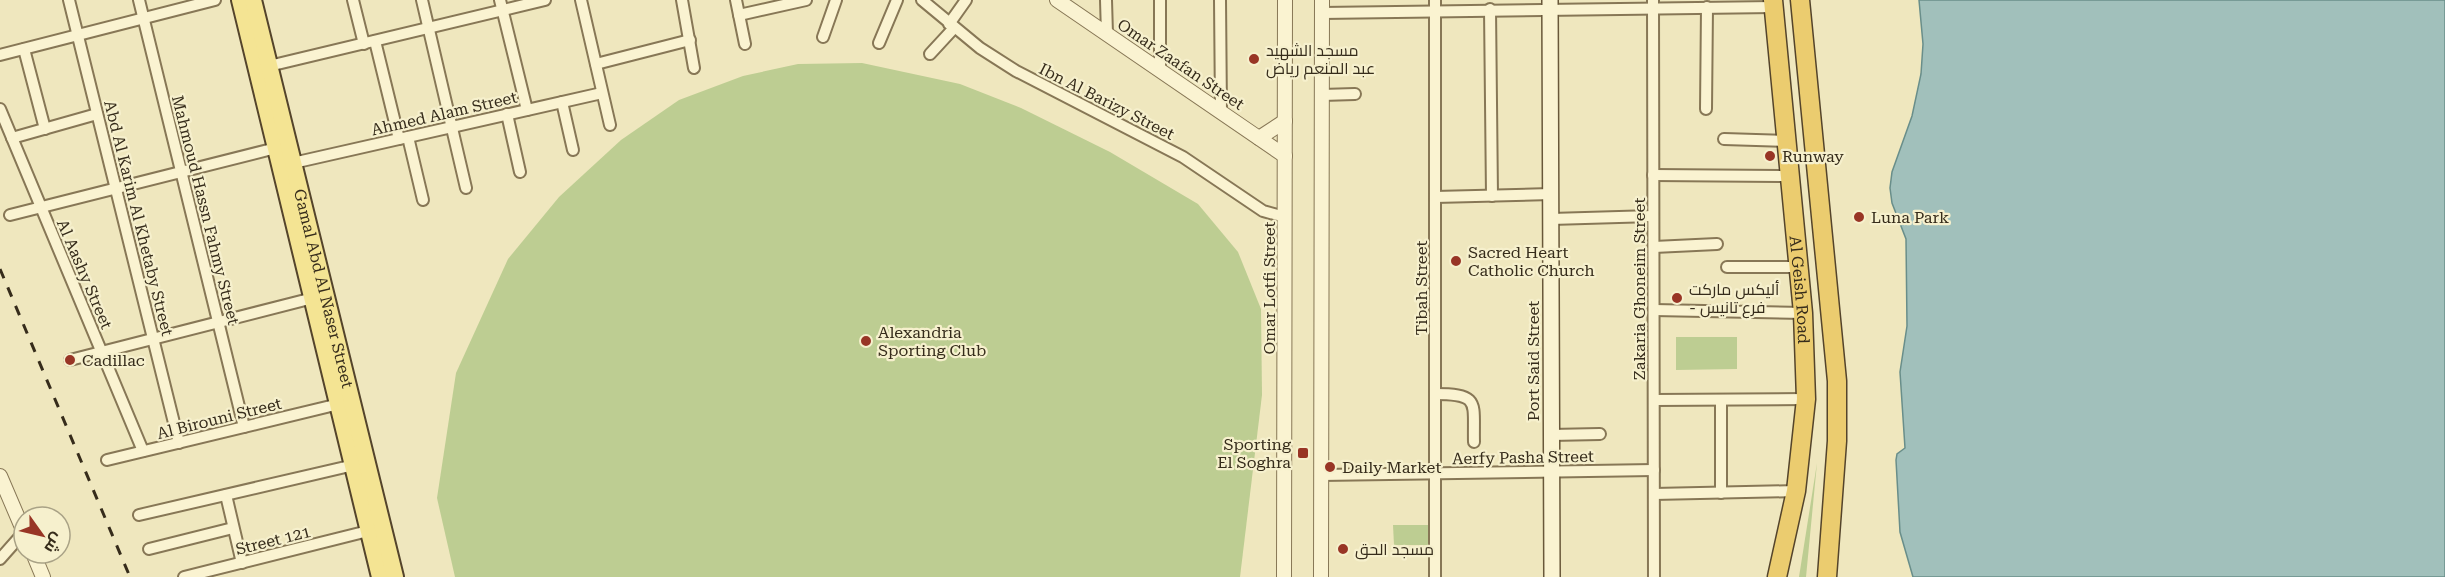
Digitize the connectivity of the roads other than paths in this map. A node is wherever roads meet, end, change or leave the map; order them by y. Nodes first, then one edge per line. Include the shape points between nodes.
1 (69, 0) edge
2 (139, 0) edge
3 (214, 0) edge
4 (240, 0) edge
5 (253, 0) edge
6 (353, 0) edge
7 (422, 0) edge
8 (545, 0) edge
9 (581, 0) edge
10 (682, 0) edge
11 (736, 0) edge
12 (806, 0) edge
13 (836, 0) edge
14 (897, 0) edge
15 (922, 0) edge
16 (966, 0) edge
17 (1057, 0) edge
18 (1106, 0) edge
19 (1160, 0) edge
20 (1220, 0) edge
21 (1285, 0) edge
22 (1800, 0) edge
23 (1774, 3) edge
24 (1550, 4) edge
25 (1653, 4) edge
26 (501, 5) edge
27 (1435, 5) edge
28 (1322, 6) edge
29 (1707, 7) junction
30 (1490, 9) junction
31 (739, 15) junction
32 (144, 18) junction
33 (952, 26) junction
34 (428, 28) junction
35 (1107, 34) junction
36 (78, 35) junction
37 (823, 37) dead end
38 (690, 40) junction
39 (370, 42) junction
40 (879, 43) dead end
41 (745, 44) dead end
42 (24, 49) junction
43 (930, 54) dead end
44 (0, 55) edge
45 (596, 64) junction
46 (269, 66) junction
47 (694, 68) dead end
48 (1160, 70) junction
49 (602, 93) junction
50 (1354, 94) dead end
51 (1322, 95) junction
52 (562, 102) junction
53 (0, 109) edge
54 (1706, 109) dead end
55 (527, 110) junction
56 (1221, 111) junction
57 (98, 114) junction
58 (507, 114) junction
59 (1285, 122) junction
60 (610, 125) dead end
61 (452, 127) junction
62 (45, 129) junction
63 (12, 138) junction
64 (404, 138) junction
65 (1259, 138) junction
66 (1724, 139) dead end
67 (1787, 141) junction
68 (276, 148) junction
69 (573, 150) dead end
70 (1285, 156) junction
71 (293, 163) junction
72 (182, 172) junction
73 (520, 172) dead end
74 (1653, 175) junction
75 (1790, 176) junction
76 (466, 188) dead end
77 (116, 189) junction
78 (1551, 194) junction
79 (1492, 195) junction
80 (1435, 197) junction
81 (423, 200) dead end
82 (40, 207) junction
83 (10, 215) dead end
84 (1653, 216) junction
85 (1285, 217) junction
86 (1551, 219) junction
87 (1717, 244) dead end
88 (1654, 247) junction
89 (1727, 267) dead end
90 (1799, 267) junction
91 (313, 298) junction
92 (1654, 310) junction
93 (1803, 314) junction
94 (218, 322) junction
95 (153, 339) junction
96 (101, 352) junction
97 (70, 360) dead end
98 (1435, 394) junction
99 (1806, 399) junction
100 (1654, 400) junction
101 (1720, 400) junction
102 (339, 404) junction
103 (244, 427) junction
104 (1600, 434) dead end
105 (1551, 435) junction
106 (1474, 442) dead end
107 (179, 443) junction
108 (143, 451) junction
109 (106, 460) dead end
110 (354, 465) junction
111 (1654, 470) junction
112 (1552, 472) junction
113 (1436, 473) junction
114 (1321, 475) junction
115 (0, 476) edge
116 (366, 489) junction
117 (1796, 491) junction
118 (1721, 493) junction
119 (1654, 494) junction
120 (225, 495) junction
121 (12, 505) edge
122 (139, 515) dead end
123 (233, 528) junction
124 (368, 531) junction
125 (12, 546) edge
126 (149, 549) dead end
127 (1829, 554) junction
128 (0, 559) edge
129 (242, 563) junction
130 (39, 577) edge
131 (43, 577) edge
132 (184, 577) edge
133 (380, 577) edge
134 (395, 577) edge
135 (1284, 577) edge
136 (1321, 577) edge
137 (1436, 577) edge
138 (1552, 577) edge
139 (1654, 577) edge
140 (1777, 577) edge
141 (1816, 577) edge
142 (1827, 577) edge

1 - 36 street, Abd Al Karim Al Khetaby Street
2 - 32 street, Mahmoud Hassn Fahmy Street
3 - 32 street
4 - 68 main road, Gamal Abd Al Naser Street
5 - 46 main road, Gamal Abd Al Naser Street
6 - 39 street
7 - 34 street
8 - 26 street
9 - 45 street
10 - 38 street
11 - 31 street
12 - 31 street
13 - 37 street
14 - 40 street
15 - 33 street, Ibn Al Barizy Street
16 - 33 street
17 - 35 street, Omar Zaafan Street
18 - 35 street
19 - 48 street
20 - 56 street
21 - 59 street, Omar Lotfi Street
22 - 127 highway, Al Geish Road via 1837,381
23 - 29 street
23 - 67 highway, Al Geish Road
24 - 25 street
24 - 30 street
24 - 78 main road, Port Said Street
25 - 29 street
25 - 74 street, Zakaria Ghoneim Street
26 - 34 street
26 - 55 street
27 - 28 street
27 - 30 street
27 - 80 street, Tibah Street
28 - 51 street
29 - 54 street
30 - 79 street
31 - 41 street
32 - 36 street
32 - 72 street, Mahmoud Hassn Fahmy Street
33 - 43 street
33 - 85 street, Ibn Al Barizy Street via 1034,81 1189,160 1263,211
34 - 39 street
34 - 61 street
35 - 48 street, Omar Zaafan Street
36 - 42 street
36 - 57 street, Abd Al Karim Al Khetaby Street
38 - 45 street
38 - 47 street
39 - 46 street
39 - 64 street
42 - 44 street
42 - 62 street
45 - 49 street
46 - 71 main road, Gamal Abd Al Naser Street
48 - 56 street, Omar Zaafan Street
49 - 52 street, Ahmed Alam Street
49 - 60 street
50 - 51 street
51 - 114 street
52 - 55 street, Ahmed Alam Street
52 - 69 street
53 - 63 street, Al Aashy Street
55 - 58 street, Ahmed Alam Street
56 - 65 street, Omar Zaafan Street
57 - 62 street
57 - 77 street, Abd Al Karim Al Khetaby Street
58 - 61 street, Ahmed Alam Street
58 - 73 street
59 - 65 street
59 - 70 street, Omar Lotfi Street
61 - 64 street, Ahmed Alam Street
61 - 76 street
62 - 63 street
63 - 82 street, Al Aashy Street
64 - 71 street, Ahmed Alam Street
64 - 81 street
65 - 70 street, Omar Zaafan Street
66 - 67 street
67 - 75 highway, Al Geish Road
68 - 72 street
68 - 91 main road, Gamal Abd Al Naser Street
70 - 85 street, Omar Lotfi Street
71 - 116 main road, Gamal Abd Al Naser Street
72 - 77 street
72 - 94 street, Mahmoud Hassn Fahmy Street
74 - 75 street
74 - 84 street, Zakaria Ghoneim Street
75 - 90 highway, Al Geish Road
77 - 82 street
77 - 95 street, Abd Al Karim Al Khetaby Street
78 - 79 street
78 - 86 main road, Port Said Street
79 - 80 street
80 - 98 street, Tibah Street
82 - 83 street
82 - 96 street, Al Aashy Street
84 - 86 street
84 - 88 street, Zakaria Ghoneim Street
85 - 135 street, Omar Lotfi Street
86 - 105 main road, Port Said Street
87 - 88 street
88 - 92 street, Zakaria Ghoneim Street
89 - 90 street
90 - 93 highway, Al Geish Road
91 - 94 street
91 - 102 main road, Gamal Abd Al Naser Street
92 - 93 street
92 - 100 street, Zakaria Ghoneim Street
93 - 99 highway, Al Geish Road
94 - 95 street
94 - 103 street, Mahmoud Hassn Fahmy Street
95 - 96 street
95 - 107 street, Abd Al Karim Al Khetaby Street
96 - 97 street
96 - 108 street, Al Aashy Street
98 - 106 street via 1469,397 1473,404
98 - 113 street, Tibah Street
99 - 101 street
99 - 117 highway, Al Geish Road
100 - 101 street
100 - 111 street, Zakaria Ghoneim Street
101 - 118 street
102 - 103 street, Al Birouni Street
102 - 110 main road, Gamal Abd Al Naser Street
103 - 107 street, Al Birouni Street
104 - 105 street
105 - 112 main road, Port Said Street
107 - 108 street, Al Birouni Street
108 - 109 street, Al Birouni Street
110 - 116 main road, Gamal Abd Al Naser Street
110 - 120 street
111 - 112 street, Aerfy Pasha Street
111 - 119 street, Zakaria Ghoneim Street
112 - 113 street, Aerfy Pasha Street
112 - 138 main road, Port Said Street
113 - 114 street, Aerfy Pasha Street
113 - 137 street, Tibah Street
114 - 136 street
115 - 121 street
116 - 124 main road, Gamal Abd Al Naser Street
116 - 134 main road, Gamal Abd Al Naser Street
117 - 118 street
117 - 140 highway, Al Geish Road
118 - 119 street
119 - 139 street, Zakaria Ghoneim Street
120 - 122 street
120 - 123 street
123 - 126 street
123 - 129 street
124 - 129 street, Street 121
124 - 133 main road, Gamal Abd Al Naser Street
125 - 128 street
127 - 141 highway
127 - 142 highway, Al Geish Road
129 - 132 street, Street 121
130 - 131 street

